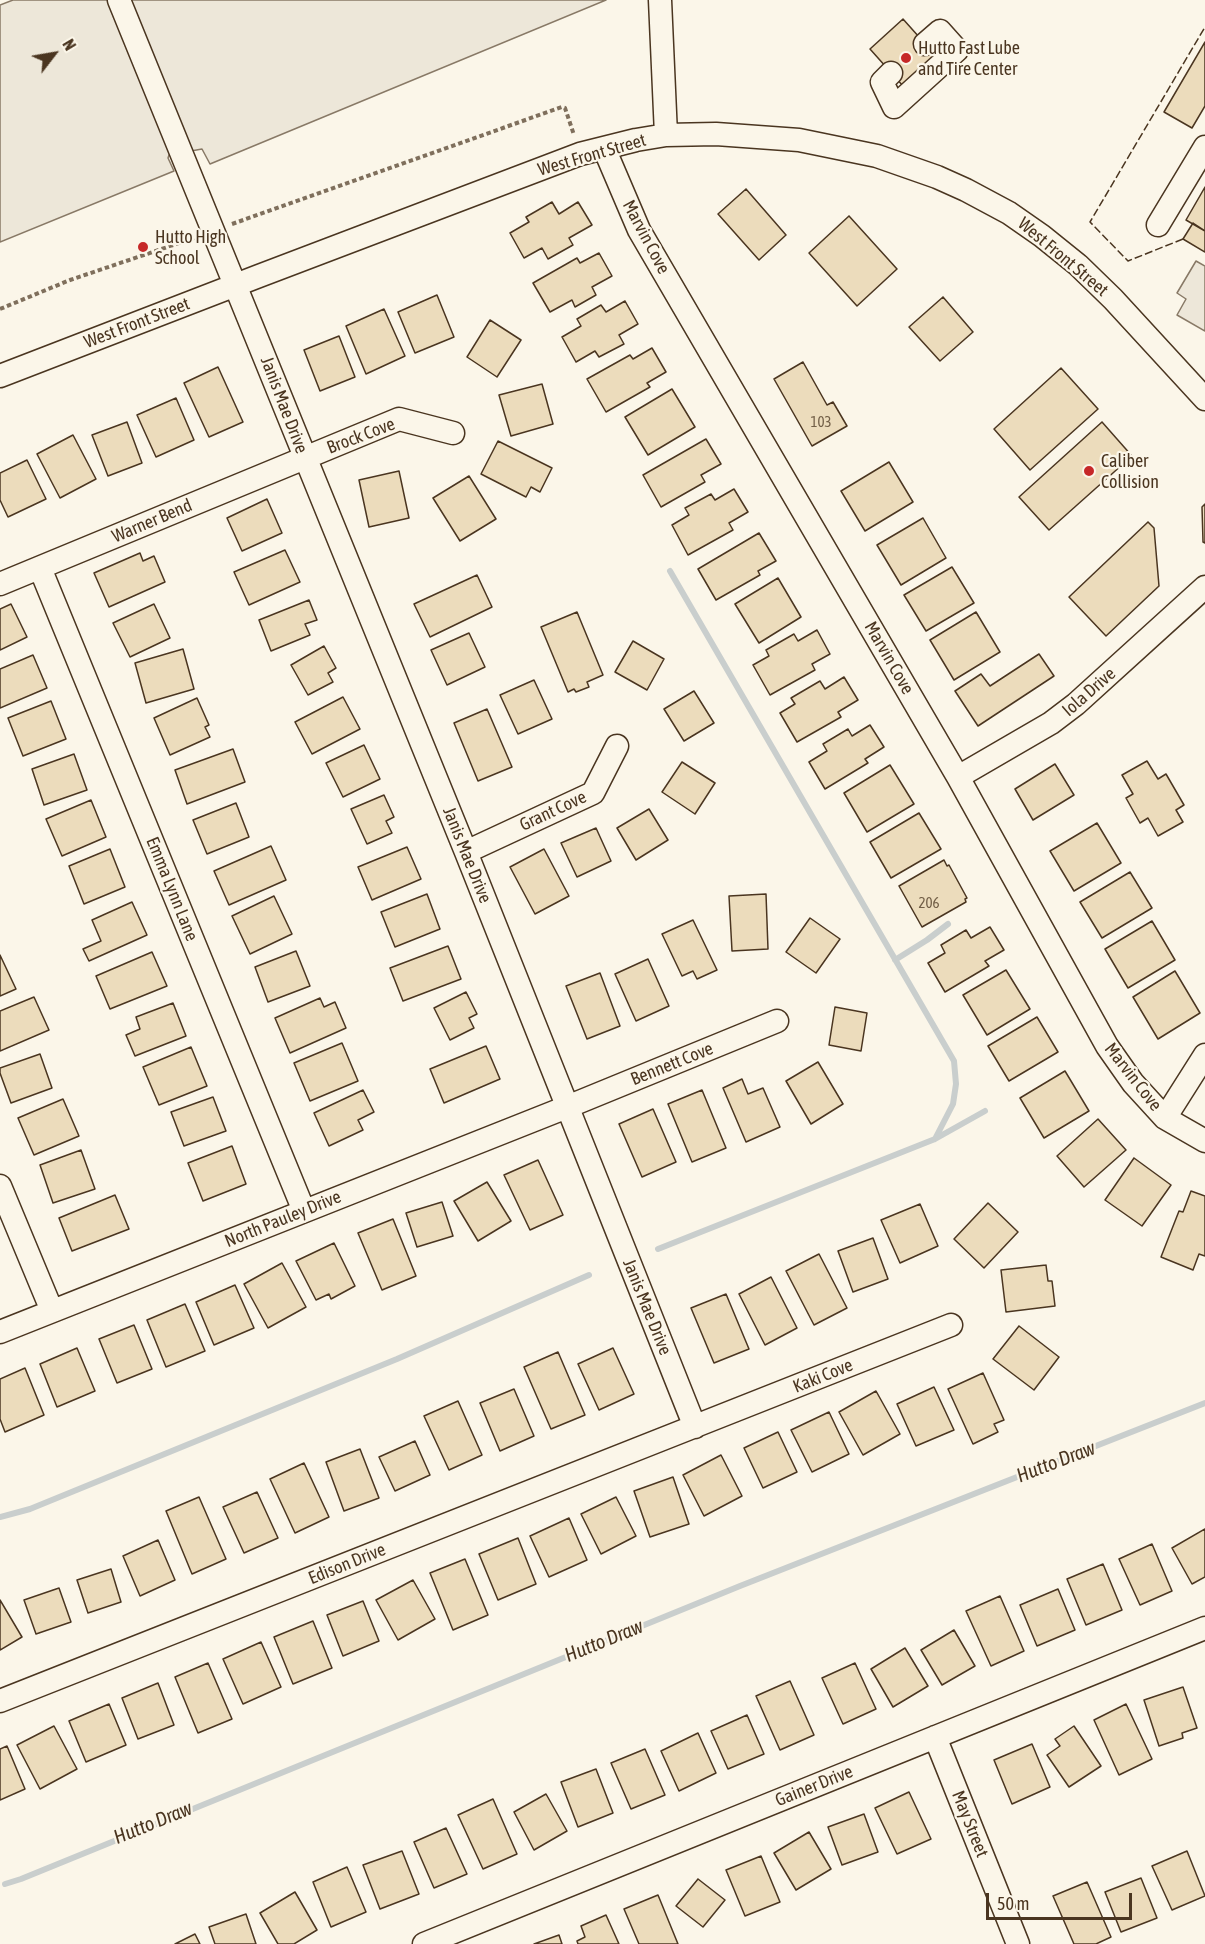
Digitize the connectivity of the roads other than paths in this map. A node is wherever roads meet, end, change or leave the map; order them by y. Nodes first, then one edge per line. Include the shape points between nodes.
1 (119, 0) edge
2 (660, 0) edge
3 (925, 44) dead end
4 (891, 73) dead end
5 (666, 135) junction
6 (1205, 147) edge
7 (604, 148) junction
8 (1158, 225) dead end
9 (236, 284) junction
10 (0, 376) edge
11 (1205, 399) edge
12 (453, 434) dead end
13 (304, 458) junction
14 (40, 567) junction
15 (0, 584) edge
16 (1205, 588) edge
17 (617, 746) dead end
18 (958, 777) junction
19 (466, 852) junction
20 (777, 1021) dead end
21 (1205, 1055) edge
22 (567, 1107) junction
23 (1165, 1118) junction
24 (1205, 1141) edge
25 (0, 1186) edge
26 (304, 1211) junction
27 (52, 1311) junction
28 (951, 1325) dead end
29 (0, 1332) edge
30 (695, 1427) junction
31 (1205, 1628) edge
32 (0, 1701) edge
33 (935, 1737) junction
34 (424, 1944) edge
35 (1018, 1944) edge

1 - 9 street, Janis Mae Drive
2 - 5 street
3 - 4 street via 940,31 957,50 894,107 882,82
5 - 7 street, West Front Street
5 - 11 street, West Front Street via 716,134 818,143 877,156 966,190 1009,213 1078,265
6 - 8 street
7 - 9 street, West Front Street via 529,172
7 - 18 street, Marvin Cove via 639,230
9 - 10 street, West Front Street
9 - 13 street, Janis Mae Drive
12 - 13 street, Brock Cove via 399,419
13 - 14 street, Warner Bend
13 - 19 street, Janis Mae Drive
14 - 15 street, Warner Bend
14 - 26 street, Emma Lynn Lane
16 - 18 street, Iola Drive via 1076,704 1051,723
17 - 19 street, Grant Cove via 593,793
18 - 23 street, Marvin Cove via 1107,1046
19 - 22 street, Janis Mae Drive
20 - 22 street, Bennett Cove
21 - 23 street
22 - 26 street, North Pauley Drive
22 - 30 street, Janis Mae Drive
23 - 24 street, Marvin Cove
25 - 27 street
26 - 27 street, North Pauley Drive
27 - 29 street, North Pauley Drive
28 - 30 street, Kaki Cove
30 - 32 street, Edison Drive
31 - 33 street, Gainer Drive
33 - 34 street, Gainer Drive
33 - 35 street, May Street

